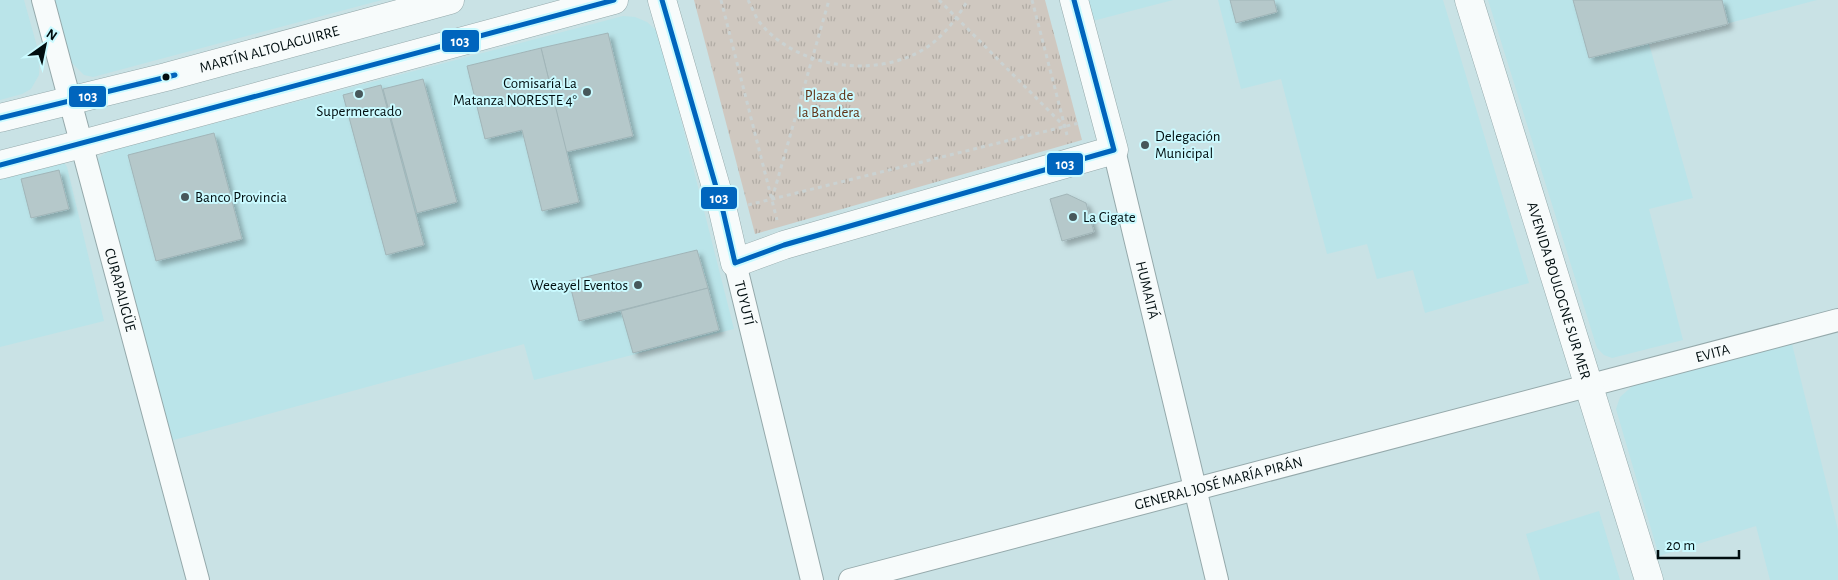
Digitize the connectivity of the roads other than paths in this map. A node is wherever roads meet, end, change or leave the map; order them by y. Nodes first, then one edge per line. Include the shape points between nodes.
1 (44, 0) edge
2 (450, 0) edge
3 (614, 0) edge
4 (662, 0) edge
5 (1074, 0) edge
6 (1469, 0) edge
7 (69, 101) junction
8 (0, 118) edge
9 (82, 144) junction
10 (1114, 150) junction
11 (0, 164) edge
12 (735, 263) junction
13 (1838, 320) edge
14 (1587, 386) junction
15 (1193, 489) junction
16 (198, 580) edge
17 (812, 580) edge
18 (850, 580) edge
19 (1217, 580) edge
20 (1648, 580) edge

1 - 7 street, CURAPALIGÜE
2 - 7 street, MARTÍN ALTOLAGUIRRE
3 - 9 street
4 - 12 street, TUYUTÍ
5 - 10 street, HUMAITÁ
6 - 14 street, AVENIDA BOULOGNE SUR MER
7 - 8 street, MARTÍN ALTOLAGUIRRE
7 - 9 street, CURAPALIGÜE
9 - 11 street
9 - 16 street, CURAPALIGÜE
10 - 12 street via 784,245
10 - 15 street, HUMAITÁ
12 - 17 street, TUYUTÍ
13 - 14 street, EVITA
14 - 15 street, GENERAL JOSÉ MARÍA PIRÁN
14 - 20 street, AVENIDA BOULOGNE SUR MER
15 - 18 street, GENERAL JOSÉ MARÍA PIRÁN
15 - 19 street, HUMAITÁ

